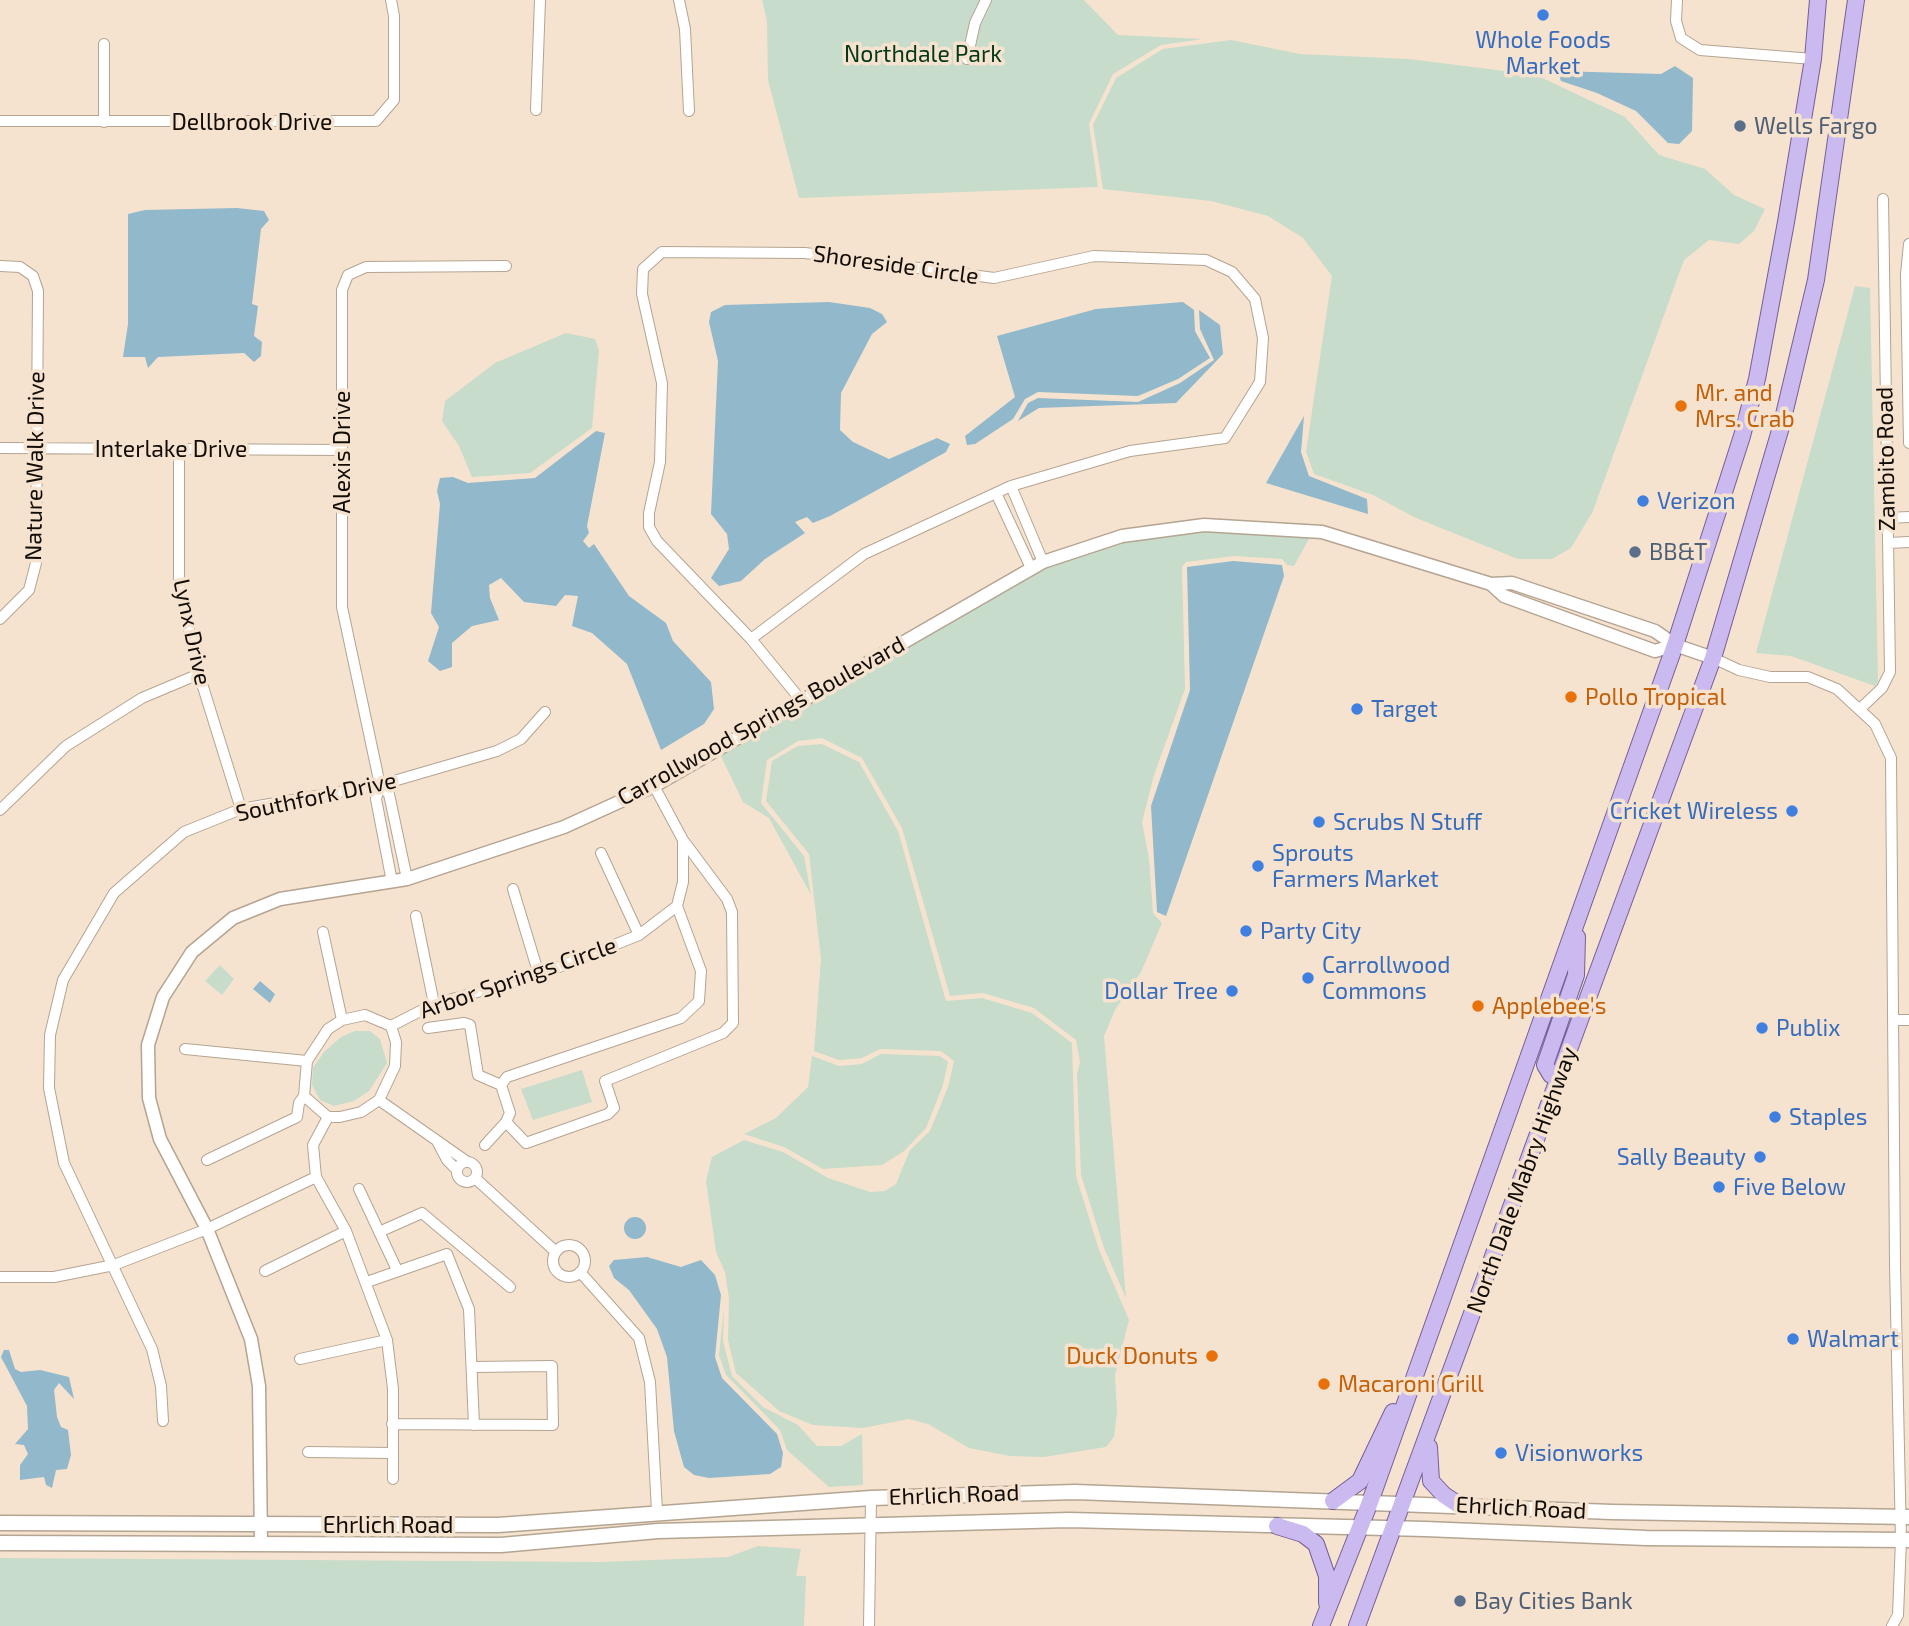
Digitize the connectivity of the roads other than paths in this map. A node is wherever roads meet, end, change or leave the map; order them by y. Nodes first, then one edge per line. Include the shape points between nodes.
1 (391, 0) edge
2 (540, 0) edge
3 (680, 0) edge
4 (986, 0) edge
5 (1678, 0) edge
6 (1818, 0) edge
7 (1856, 0) edge
8 (104, 44) dead end
9 (967, 59) dead end
10 (1813, 59) junction
11 (536, 110) dead end
12 (689, 111) dead end
13 (0, 121) edge
14 (104, 122) junction
15 (1883, 199) dead end
16 (1909, 244) edge
17 (0, 266) edge
18 (506, 266) dead end
19 (1909, 443) edge
20 (0, 448) edge
21 (36, 448) junction
22 (178, 449) junction
23 (341, 450) junction
24 (1011, 486) junction
25 (996, 493) junction
26 (1909, 517) edge
27 (1887, 518) junction
28 (1909, 542) edge
29 (1888, 543) junction
30 (1037, 565) junction
31 (1490, 584) junction
32 (0, 619) edge
33 (751, 639) junction
34 (1675, 646) junction
35 (1713, 658) junction
36 (199, 674) junction
37 (800, 699) junction
38 (1861, 708) junction
39 (545, 712) dead end
40 (380, 785) junction
41 (654, 786) junction
42 (241, 809) junction
43 (0, 810) edge
44 (682, 839) junction
45 (601, 853) dead end
46 (407, 879) junction
47 (391, 882) junction
48 (513, 889) dead end
49 (677, 906) junction
50 (416, 916) dead end
51 (1577, 921) junction
52 (323, 932) dead end
53 (639, 935) junction
54 (539, 975) junction
55 (1895, 999) junction
56 (1909, 999) edge
57 (434, 1004) junction
58 (342, 1020) junction
59 (1895, 1020) junction
60 (1909, 1020) edge
61 (391, 1026) junction
62 (428, 1028) dead end
63 (185, 1049) dead end
64 (307, 1061) junction
65 (1559, 1078) junction
66 (504, 1081) junction
67 (304, 1096) junction
68 (379, 1100) junction
69 (328, 1116) junction
70 (506, 1122) junction
71 (436, 1139) junction
72 (485, 1145) dead end
73 (207, 1160) dead end
74 (467, 1161) junction
75 (457, 1170) junction
76 (316, 1177) junction
77 (475, 1178) junction
78 (359, 1189) dead end
79 (207, 1228) junction
80 (346, 1231) junction
81 (379, 1232) junction
82 (459, 1245) junction
83 (555, 1252) junction
84 (447, 1254) junction
85 (114, 1265) junction
86 (397, 1270) junction
87 (265, 1271) dead end
88 (580, 1272) junction
89 (0, 1277) edge
90 (367, 1282) junction
91 (510, 1287) dead end
92 (387, 1340) junction
93 (300, 1359) dead end
94 (474, 1367) junction
95 (1416, 1374) junction
96 (163, 1420) dead end
97 (392, 1424) junction
98 (474, 1425) junction
99 (1430, 1431) junction
100 (308, 1452) dead end
101 (392, 1453) junction
102 (393, 1479) dead end
103 (871, 1498) junction
104 (1333, 1501) junction
105 (1370, 1502) junction
106 (1404, 1503) junction
107 (1459, 1505) junction
108 (657, 1511) junction
109 (1905, 1517) edge
110 (0, 1523) edge
111 (871, 1524) junction
112 (261, 1525) junction
113 (1276, 1526) junction
114 (1361, 1528) junction
115 (1395, 1528) junction
116 (1905, 1540) edge
117 (0, 1543) edge
118 (261, 1544) junction
119 (1328, 1610) junction
120 (869, 1626) edge
121 (1321, 1626) edge
122 (1357, 1626) edge
123 (1892, 1626) edge

1 - 14 street, Dellbrook Drive via 394,100 376,121
2 - 11 street
3 - 12 street
4 - 9 street
5 - 10 street via 1676,21 1681,37 1700,50
6 - 10 main road, North Dale Mabry Highway
7 - 35 main road, North Dale Mabry Highway via 1816,280 1781,427
8 - 14 street
10 - 34 main road, North Dale Mabry Highway via 1757,379
13 - 14 street, Dellbrook Drive
15 - 27 street, Zambito Road
16 - 19 street
17 - 21 street, Nature Walk Drive via 20,267 33,276 38,291
18 - 23 street, Alexis Drive via 366,267 348,275 342,290
20 - 21 street, Interlake Drive
21 - 22 street, Interlake Drive
21 - 32 street, Nature Walk Drive via 36,563 29,590
22 - 23 street, Interlake Drive
22 - 36 street, Lynx Drive via 179,586
23 - 40 street, Alexis Drive via 342,607
24 - 25 street, Shoreside Circle
24 - 30 street
24 - 33 street, Shoreside Circle via 1130,451 1225,438 1260,382 1263,338 1255,299 1232,272 1206,260 1094,256 994,278 806,253 662,251 643,269 642,294 662,383 660,462 649,527 657,541
25 - 30 street
25 - 33 street, Shoreside Circle via 864,554
26 - 27 street
27 - 29 street, Zambito Road
28 - 29 street
29 - 38 street, Zambito Road via 1890,672 1882,688
30 - 31 street, Carrollwood Springs Boulevard via 1122,536 1204,525 1287,528 1346,539
30 - 37 street, Carrollwood Springs Boulevard
31 - 34 street, Carrollwood Springs Boulevard via 1512,583 1655,631
31 - 34 street, Carrollwood Springs Boulevard via 1504,596 1535,609 1655,651
33 - 37 street, Shoreside Circle
34 - 35 street, Carrollwood Springs Boulevard
34 - 51 main road, North Dale Mabry Highway
35 - 38 street via 1770,677 1808,677 1837,689
35 - 65 main road, North Dale Mabry Highway
36 - 42 street, Lynx Drive
36 - 43 street via 142,698 66,746
37 - 41 street, Carrollwood Springs Boulevard
38 - 55 street via 1875,724 1891,758
39 - 40 street, Southfork Drive via 521,739 497,751
40 - 42 street, Southfork Drive
40 - 46 street, Alexis Drive via 389,794
40 - 47 street, Alexis Drive via 376,799
41 - 44 street
41 - 46 street, Carrollwood Springs Boulevard via 564,827
42 - 85 street, Southfork Drive via 184,832 114,893 64,981 50,1035 49,1088 64,1163
44 - 49 street via 683,882
44 - 70 street via 732,912 733,1023 723,1033 605,1081 614,1108 608,1114 526,1143
45 - 53 street
46 - 47 street, Carrollwood Springs Boulevard
47 - 79 street, Carrollwood Springs Boulevard via 280,899 233,918 192,952 163,997 148,1045 149,1098 160,1139
48 - 54 street
49 - 53 street, Arbor Springs Circle
49 - 66 street via 701,971 699,1001 681,1018
50 - 57 street
51 - 65 main road via 1576,975 1545,1065
51 - 95 main road, North Dale Mabry Highway
52 - 58 street
53 - 54 street, Arbor Springs Circle
54 - 57 street, Arbor Springs Circle
55 - 56 street
55 - 59 street
57 - 61 street, Arbor Springs Circle
58 - 61 street via 365,1015
58 - 64 street via 317,1041
59 - 60 street
59 - 109 street via 1895,1266
61 - 68 street via 395,1066
62 - 66 street via 470,1025 478,1075
63 - 64 street
64 - 67 street
65 - 99 main road, North Dale Mabry Highway
66 - 70 street via 510,1113
67 - 69 street
67 - 73 street via 297,1117
68 - 69 street via 361,1112
68 - 71 street
69 - 76 street via 313,1145
70 - 72 street
71 - 74 street
71 - 75 street
74 - 75 street
74 - 77 street via 477,1168
75 - 77 street via 463,1181
76 - 79 street
76 - 80 street
77 - 83 street
78 - 81 street
79 - 85 street
79 - 112 street, Carrollwood Springs Boulevard via 243,1314 257,1366
80 - 87 street
80 - 90 street
81 - 82 street via 422,1213
81 - 86 street
82 - 84 street
82 - 91 street
83 - 88 street via 554,1267 561,1275 571,1277
83 - 88 street via 564,1246 579,1249 585,1263
84 - 86 street
84 - 94 street via 469,1309
85 - 89 street via 54,1277
85 - 96 street, Southfork Drive via 152,1349
86 - 90 street
88 - 108 street via 639,1338 650,1382
90 - 92 street
92 - 93 street
92 - 97 street
94 - 98 street
94 - 98 street via 552,1366 553,1425
95 - 104 main road via 1402,1391 1360,1481
95 - 105 main road, North Dale Mabry Highway
97 - 98 street
97 - 101 street
99 - 106 main road, North Dale Mabry Highway
99 - 107 main road via 1431,1481
100 - 101 street
101 - 102 street
103 - 104 main road, Ehrlich Road via 1074,1492
103 - 108 main road, Ehrlich Road
103 - 111 street
104 - 105 main road, Ehrlich Road
105 - 106 main road, Ehrlich Road
105 - 114 main road, North Dale Mabry Highway
106 - 107 main road, Ehrlich Road
106 - 115 main road, North Dale Mabry Highway
107 - 109 main road, Ehrlich Road
108 - 112 main road, Ehrlich Road via 498,1525
109 - 116 street
110 - 112 main road, Ehrlich Road
111 - 113 main road, Ehrlich Road via 1069,1520
111 - 118 main road, Ehrlich Road via 658,1531 501,1545
111 - 120 street
112 - 118 street, Carrollwood Springs Boulevard
113 - 114 main road, Ehrlich Road
113 - 119 main road via 1304,1534 1316,1544 1327,1576
114 - 115 main road, Ehrlich Road
114 - 119 main road, North Dale Mabry Highway
115 - 116 main road, Ehrlich Road via 1646,1538
115 - 122 main road, North Dale Mabry Highway
116 - 123 street via 1898,1615
117 - 118 main road, Ehrlich Road
119 - 121 main road, North Dale Mabry Highway

